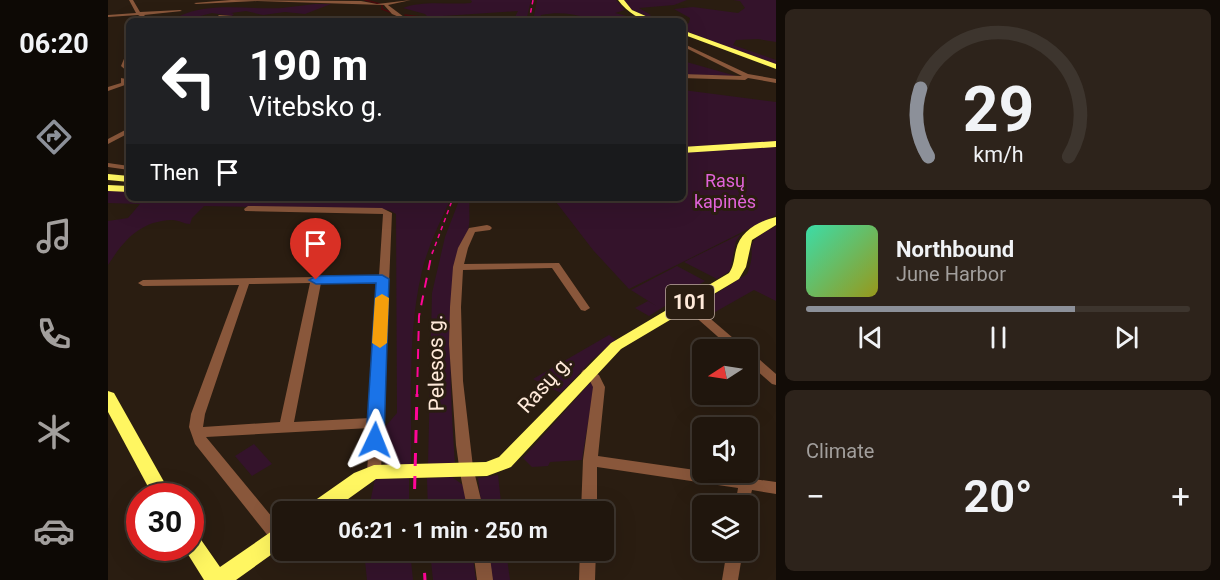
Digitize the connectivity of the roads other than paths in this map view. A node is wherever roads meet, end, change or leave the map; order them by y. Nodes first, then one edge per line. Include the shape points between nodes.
1 (131, 0) edge
2 (409, 0) edge
3 (621, 0) edge
4 (197, 2) edge
5 (385, 4) junction
6 (377, 5) junction
7 (394, 13) junction
8 (141, 15) junction
9 (108, 16) edge
10 (219, 16) dead end
11 (146, 18) edge
12 (167, 18) dead end
13 (246, 18) edge
14 (400, 18) edge
15 (647, 18) edge
16 (686, 33) edge
17 (686, 46) edge
18 (776, 67) edge
19 (686, 76) edge
20 (754, 78) junction
21 (126, 79) edge
22 (776, 81) edge
23 (108, 82) edge
24 (108, 89) edge
25 (126, 132) edge
26 (108, 135) edge
27 (119, 135) junction
28 (126, 136) edge
29 (108, 142) edge
30 (776, 144) edge
31 (686, 150) edge
32 (108, 165) edge
33 (126, 168) edge
34 (108, 177) edge
35 (126, 179) edge
36 (108, 188) edge
37 (126, 189) edge
38 (248, 209) dead end
39 (776, 220) edge
40 (488, 228) dead end
41 (458, 267) junction
42 (382, 279) junction
43 (316, 280) junction
44 (245, 281) junction
45 (143, 283) dead end
46 (687, 304) junction
47 (585, 308) dead end
48 (728, 339) edge
49 (758, 365) edge
50 (587, 373) junction
51 (776, 381) edge
52 (108, 397) edge
53 (376, 423) junction
54 (286, 427) junction
55 (197, 433) junction
56 (590, 460) junction
57 (461, 471) junction
58 (379, 472) junction
59 (156, 483) edge
60 (746, 484) junction
61 (776, 488) edge
62 (744, 495) edge
63 (329, 501) edge
64 (472, 501) edge
65 (589, 501) edge
66 (272, 527) edge
67 (272, 542) edge
68 (204, 560) edge
69 (482, 561) edge
70 (588, 561) edge
71 (733, 561) edge
72 (218, 580) edge
73 (484, 580) edge
74 (587, 580) edge
75 (730, 580) edge

1 - 8 street
2 - 5 street
3 - 15 main road via 633,12
4 - 6 street
5 - 6 street
5 - 7 street
6 - 7 street via 383,12
7 - 14 street
8 - 9 street
8 - 11 street
8 - 12 street via 182,10
10 - 13 street
16 - 18 main road
17 - 20 street
19 - 20 street
20 - 22 street
21 - 23 street
21 - 24 street
25 - 27 street
26 - 27 street
27 - 28 street
27 - 29 street
30 - 31 main road
32 - 33 street
34 - 35 main road
36 - 37 main road
38 - 42 street via 386,212 389,216
39 - 46 main road, Rasų g. / 101 via 747,237 741,266 734,276
40 - 41 street, Pelesos g. via 472,230
41 - 47 street via 555,265
41 - 57 street, Pelesos g.
42 - 43 street
42 - 53 street
43 - 44 street
43 - 54 street
44 - 45 street
44 - 55 street via 198,414
46 - 48 street
46 - 50 main road, Rasų g. / 101 via 616,346
49 - 51 street
50 - 56 street via 599,387
50 - 57 main road, Rasų g. / 101 via 513,455 496,466
52 - 59 main road
53 - 54 street
53 - 58 street
54 - 55 street
55 - 66 street
56 - 60 street
56 - 65 street
57 - 58 main road, Rasų g. / 101
57 - 64 street, Pelesos g.
58 - 63 main road via 361,478
60 - 61 street
60 - 62 street
67 - 72 main road
68 - 72 main road
69 - 73 street
70 - 74 street
71 - 75 street

